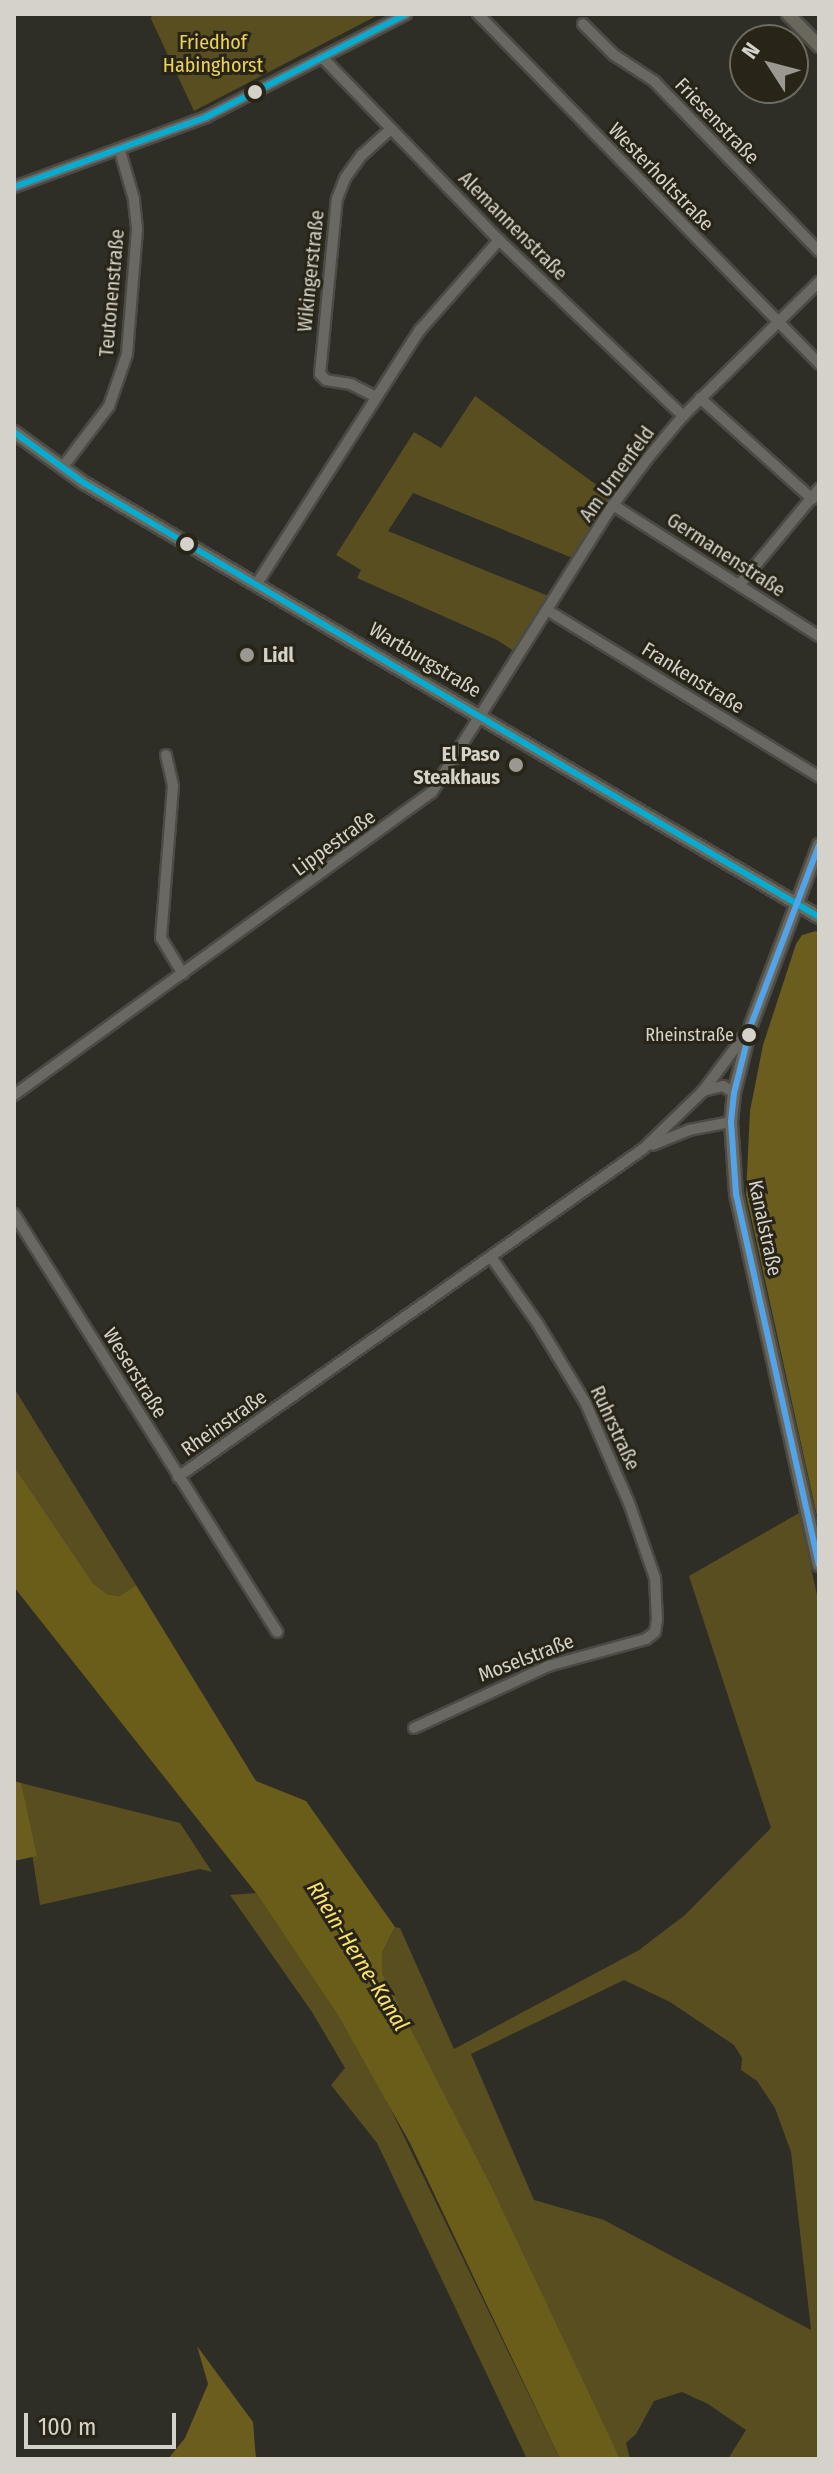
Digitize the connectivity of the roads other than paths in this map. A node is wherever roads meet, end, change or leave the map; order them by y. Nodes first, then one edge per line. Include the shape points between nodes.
1 (406, 14) edge
2 (478, 14) edge
3 (788, 14) edge
4 (583, 24) dead end
5 (819, 46) edge
6 (322, 57) junction
7 (391, 129) junction
8 (120, 151) junction
9 (14, 187) edge
10 (499, 240) junction
11 (819, 251) edge
12 (819, 282) edge
13 (778, 322) junction
14 (819, 364) edge
15 (376, 397) junction
16 (700, 398) junction
17 (683, 416) junction
18 (14, 432) edge
19 (62, 468) junction
20 (819, 489) edge
21 (812, 499) junction
22 (613, 505) junction
23 (740, 584) junction
24 (256, 585) junction
25 (547, 610) junction
26 (819, 636) edge
27 (481, 716) junction
28 (166, 755) dead end
29 (819, 777) edge
30 (819, 845) edge
31 (797, 904) junction
32 (819, 917) edge
33 (183, 974) junction
34 (751, 1025) junction
35 (703, 1091) junction
36 (734, 1093) junction
37 (14, 1095) edge
38 (731, 1122) junction
39 (643, 1149) junction
40 (14, 1214) edge
41 (491, 1257) junction
42 (178, 1477) junction
43 (819, 1565) edge
44 (277, 1632) dead end
45 (655, 1632) joint
46 (414, 1728) dead end

1 - 6 street
2 - 13 street, Westerholtstraße
3 - 5 main road
4 - 11 street, Friesenstraße via 614,55 654,81
6 - 7 street, Alemannenstraße
6 - 8 street via 206,117
7 - 10 street, Alemannenstraße
7 - 15 street, Wikingerstraße via 362,155 337,199 320,363 323,379 351,384
8 - 9 street
8 - 19 street, Teutonenstraße via 137,229 127,354 109,406
10 - 15 street via 446,297
10 - 17 street, Alemannenstraße
12 - 13 street, Am Urnenfeld
13 - 14 street, Westerholtstraße
13 - 16 street, Am Urnenfeld
15 - 24 street
16 - 17 street, Am Urnenfeld
16 - 21 street
17 - 22 street, Am Urnenfeld
18 - 19 main road, Wartburgstraße
19 - 24 main road, Wartburgstraße
20 - 21 street
21 - 23 street
22 - 23 street, Germanenstraße
22 - 25 street, Am Urnenfeld
23 - 26 street, Germanenstraße
24 - 27 main road, Wartburgstraße
25 - 27 street, Am Urnenfeld
25 - 29 street, Frankenstraße
27 - 31 main road, Wartburgstraße
27 - 33 street, Lippestraße via 423,800
28 - 33 street via 173,786 161,938
30 - 31 main road, Kanalstraße
31 - 32 main road, Wartburgstraße
31 - 34 main road, Kanalstraße
33 - 37 street, Lippestraße
34 - 35 street, Rheinstraße
34 - 36 main road, Kanalstraße
35 - 36 street via 723,1086
35 - 39 street, Rheinstraße
36 - 38 main road, Kanalstraße
38 - 39 street, Rheinstraße via 689,1130
38 - 43 main road, Kanalstraße via 736,1194
39 - 41 street, Rheinstraße
40 - 42 street, Weserstraße
41 - 42 street, Rheinstraße
41 - 45 street, Ruhrstraße via 585,1402 655,1578
42 - 44 street, Weserstraße
45 - 46 street, Moselstraße via 548,1666

